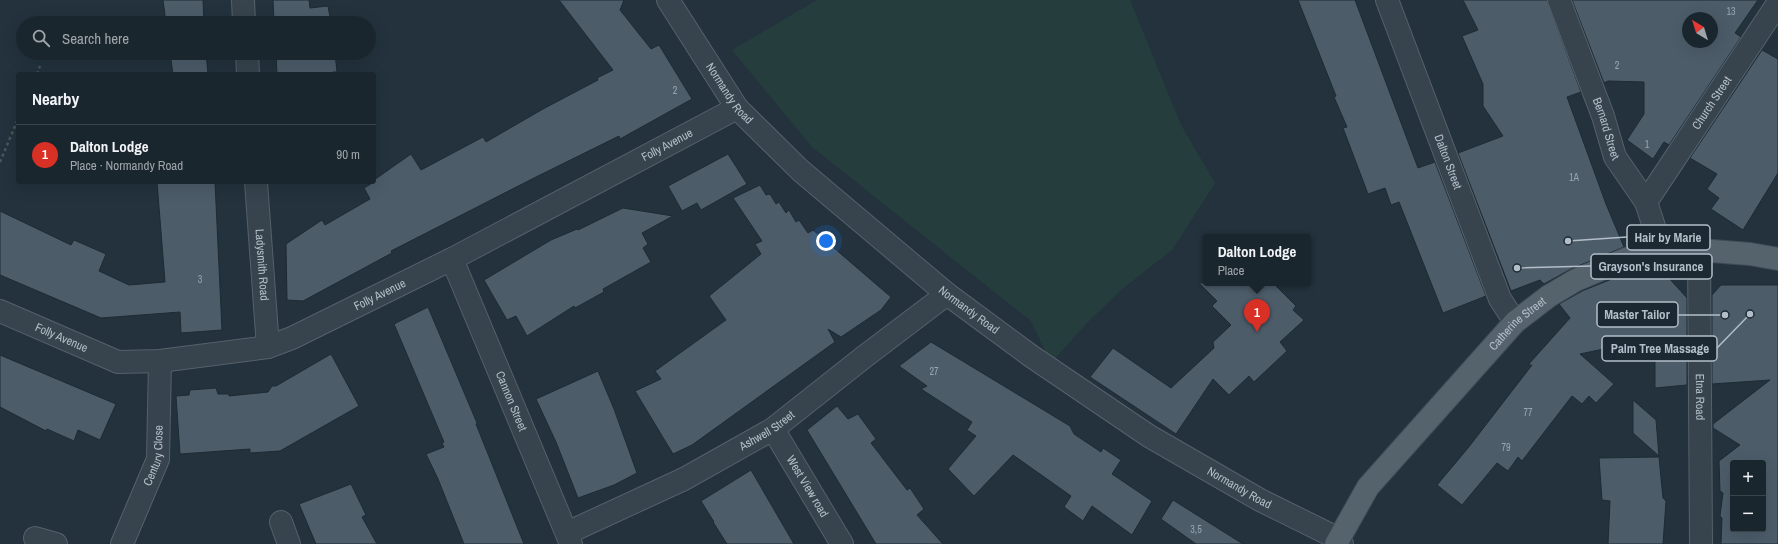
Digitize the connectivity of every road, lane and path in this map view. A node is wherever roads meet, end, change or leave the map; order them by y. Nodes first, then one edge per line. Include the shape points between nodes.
1 (243, 0) edge
2 (668, 0) edge
3 (1387, 0) edge
4 (1559, 0) edge
5 (1778, 3) edge
6 (244, 16) edge
7 (247, 60) edge
8 (40, 66) dead end
9 (38, 72) edge
10 (248, 72) edge
11 (737, 108) junction
12 (16, 124) edge
13 (0, 162) edge
14 (256, 184) edge
15 (1646, 202) junction
16 (1699, 250) junction
17 (1662, 251) junction
18 (452, 259) junction
19 (1778, 259) edge
20 (947, 294) junction
21 (0, 311) edge
22 (1515, 322) junction
23 (268, 348) junction
24 (160, 361) junction
25 (773, 429) junction
26 (281, 522) dead end
27 (34, 538) dead end
28 (569, 539) edge
29 (1339, 542) edge
30 (56, 544) edge
31 (122, 544) edge
32 (290, 544) edge
33 (842, 544) edge
34 (1701, 544) edge

1 - 6 street
2 - 11 street, Normandy Road
3 - 22 street, Dalton Street via 1500,299
4 - 15 street, Bernard Street via 1603,116 1615,157
5 - 15 street, Church Street
7 - 10 street
8 - 9 path
11 - 18 street, Folly Avenue
11 - 20 street, Normandy Road via 801,171
12 - 13 path
14 - 23 street, Ladysmith Road
15 - 17 street, Bernard Street
16 - 17 main road, Catherine Street
16 - 19 main road, Catherine Street
16 - 34 street, Etna Road
17 - 22 main road, Catherine Street via 1626,259 1576,280 1549,296
18 - 23 street, Folly Avenue
18 - 28 street, Cannon Street
20 - 25 street, Ashwell Street
20 - 29 street, Normandy Road via 1031,356 1149,436
21 - 24 street, Folly Avenue via 118,362
22 - 29 main road, Catherine Street via 1368,487
23 - 24 street, Folly Avenue
24 - 31 street, Century Close via 158,459
25 - 28 street, Ashwell Street
25 - 33 street, West View road
26 - 32 street
27 - 30 street

